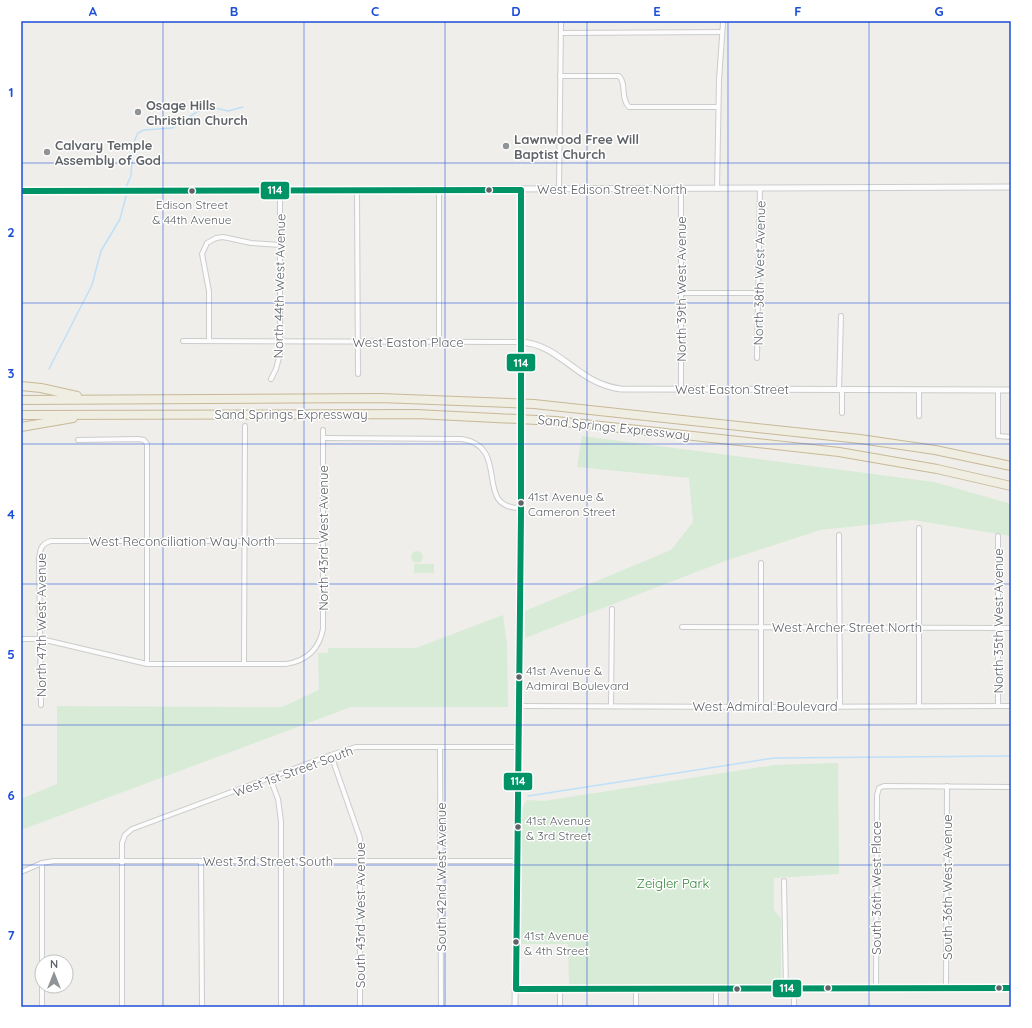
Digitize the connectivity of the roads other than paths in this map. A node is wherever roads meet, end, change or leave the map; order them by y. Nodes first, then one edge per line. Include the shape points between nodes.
1 (561, 21) edge
2 (723, 23) dead end
3 (722, 32) junction
4 (561, 33) junction
5 (560, 76) junction
6 (718, 107) junction
7 (1011, 187) edge
8 (680, 189) junction
9 (717, 189) junction
10 (760, 189) junction
11 (439, 190) junction
12 (521, 190) junction
13 (559, 190) junction
14 (21, 191) edge
15 (280, 191) junction
16 (357, 191) junction
17 (281, 245) junction
18 (680, 293) junction
19 (759, 293) junction
20 (841, 316) dead end
21 (183, 341) dead end
22 (209, 341) junction
23 (281, 342) junction
24 (357, 342) junction
25 (439, 342) junction
26 (520, 342) junction
27 (757, 358) dead end
28 (358, 374) dead end
29 (271, 379) dead end
30 (21, 386) edge
31 (621, 389) joint
32 (841, 389) junction
33 (681, 390) junction
34 (919, 390) junction
35 (998, 390) junction
36 (1011, 390) edge
37 (90, 399) junction
38 (21, 400) edge
39 (842, 413) dead end
40 (90, 414) junction
41 (21, 415) edge
42 (919, 416) dead end
43 (245, 426) dead end
44 (21, 427) edge
45 (323, 430) dead end
46 (1011, 437) edge
47 (323, 438) junction
48 (78, 440) dead end
49 (1011, 466) edge
50 (1011, 486) edge
51 (521, 508) junction
52 (919, 528) dead end
53 (839, 535) dead end
54 (998, 536) dead end
55 (148, 541) junction
56 (245, 541) junction
57 (323, 541) junction
58 (42, 545) joint
59 (761, 563) dead end
60 (612, 609) dead end
61 (682, 627) dead end
62 (761, 627) junction
63 (839, 628) junction
64 (919, 628) junction
65 (999, 628) junction
66 (1011, 628) edge
67 (21, 639) edge
68 (41, 639) junction
69 (147, 664) junction
70 (244, 664) junction
71 (41, 705) dead end
72 (919, 705) junction
73 (519, 706) junction
74 (611, 706) junction
75 (840, 706) junction
76 (998, 706) junction
77 (1011, 706) edge
78 (761, 708) junction
79 (440, 747) junction
80 (518, 747) junction
81 (331, 755) junction
82 (270, 778) junction
83 (947, 786) junction
84 (1011, 787) edge
85 (122, 860) junction
86 (201, 861) junction
87 (517, 861) junction
88 (281, 862) junction
89 (360, 862) junction
90 (440, 862) junction
91 (42, 863) junction
92 (21, 872) edge
93 (784, 881) dead end
94 (42, 954) edge
95 (876, 988) junction
96 (946, 988) junction
97 (1011, 988) edge
98 (516, 989) junction
99 (560, 989) junction
100 (636, 989) junction
101 (716, 989) junction
102 (786, 989) junction
103 (794, 989) junction
104 (42, 994) edge
105 (42, 1007) edge
106 (122, 1007) edge
107 (202, 1007) edge
108 (281, 1007) edge
109 (360, 1007) edge
110 (441, 1007) edge
111 (515, 1007) edge
112 (560, 1007) edge
113 (636, 1007) edge
114 (716, 1007) edge
115 (794, 1007) edge

1 - 4 street
2 - 3 street
3 - 4 street
3 - 6 street
4 - 5 street
5 - 6 street via 619,76 624,99 629,107
5 - 13 street
6 - 9 street
7 - 10 street, West Edison Street North
8 - 9 street, West Edison Street North
8 - 13 street, West Edison Street North
8 - 18 street, North 39th West Avenue
9 - 10 street, West Edison Street North
10 - 19 street, North 38th West Avenue
11 - 12 street, West Edison Street North
11 - 16 street, West Edison Street North
11 - 25 street
12 - 13 street, West Edison Street North
12 - 26 street
14 - 15 street, West Edison Street North
15 - 16 street, West Edison Street North
15 - 17 street, North 44th West Avenue
16 - 24 street
17 - 22 street via 251,243 223,237 210,240 205,246 202,254 209,290
17 - 23 street, North 44th West Avenue
18 - 19 street
18 - 33 street, North 39th West Avenue
19 - 27 street, North 38th West Avenue
20 - 32 street
21 - 22 street, West Easton Place
22 - 23 street, West Easton Place
23 - 24 street, West Easton Place
23 - 29 street, North 44th West Avenue via 279,360
24 - 25 street, West Easton Place
24 - 28 street
25 - 26 street, West Easton Place
26 - 31 street, West Easton Place via 544,347 588,379
26 - 51 street, bridge
30 - 37 highway
31 - 33 street, West Easton Street
32 - 33 street, West Easton Street
32 - 34 street, West Easton Street
32 - 39 street
34 - 35 street, West Easton Street
34 - 42 street
35 - 36 street, West Easton Street
35 - 46 street via 998,436
37 - 38 highway, Sand Springs Expressway
37 - 49 highway, Sand Springs Expressway via 380,398 541,405 860,439 928,449
40 - 41 highway, Sand Springs Expressway
40 - 44 highway
40 - 50 highway, Sand Springs Expressway via 416,414 556,421 839,452 937,469
43 - 56 street
45 - 47 street, North 43rd West Avenue
47 - 51 street via 474,441 482,447 488,457 492,486 497,497 504,505
47 - 57 street, North 43rd West Avenue
48 - 55 street via 138,439 146,442
51 - 73 street
52 - 64 street
53 - 63 street
54 - 65 street, North 35th West Avenue
55 - 56 street, West Reconciliation Way North
55 - 58 street, West Reconciliation Way North via 51,541
55 - 69 street
56 - 57 street, West Reconciliation Way North
56 - 70 street
57 - 70 street, North 43rd West Avenue via 323,629 318,645 309,655 294,663
58 - 68 street, North 47th West Avenue via 39,559
59 - 62 street
60 - 74 street
61 - 62 street, West Archer Street North
62 - 63 street, West Archer Street North
62 - 78 street
63 - 64 street, West Archer Street North
63 - 75 street
64 - 65 street, West Archer Street North
64 - 72 street
65 - 66 street, West Archer Street North
65 - 76 street, North 35th West Avenue
67 - 68 street
68 - 69 street
68 - 71 street, North 47th West Avenue
69 - 70 street
72 - 75 street, West Admiral Boulevard
72 - 76 street, West Admiral Boulevard
73 - 74 street, West Admiral Boulevard
73 - 80 street
74 - 78 street, West Admiral Boulevard
75 - 78 street, West Admiral Boulevard
76 - 77 street, West Admiral Boulevard
79 - 80 street, West 1st Street South
79 - 81 street, West 1st Street South via 365,746
79 - 90 street, South 42nd West Avenue
80 - 87 street
81 - 82 street, West 1st Street South
81 - 89 street, South 43rd West Avenue via 358,829
82 - 85 street, West 1st Street South via 132,829 122,840
82 - 88 street via 280,809
83 - 84 street
83 - 95 street, South 36th West Place via 878,788
83 - 96 street, South 36th West Avenue
85 - 86 street, West 3rd Street South
85 - 91 street, West 3rd Street South via 54,860
85 - 106 street, West 1st Street South
86 - 88 street, West 3rd Street South
86 - 107 street
87 - 90 street, West 3rd Street South
87 - 98 street
88 - 89 street, West 3rd Street South
88 - 108 street
89 - 90 street, West 3rd Street South
89 - 109 street, South 43rd West Avenue
90 - 110 street, South 42nd West Avenue
91 - 92 street, West 3rd Street South
91 - 94 street
93 - 102 street
95 - 96 street
95 - 103 street
96 - 97 street
98 - 99 street
98 - 111 street
99 - 100 street
99 - 112 street
100 - 101 street
100 - 113 street
101 - 102 street
101 - 114 street
102 - 103 street
103 - 115 street
104 - 105 street

